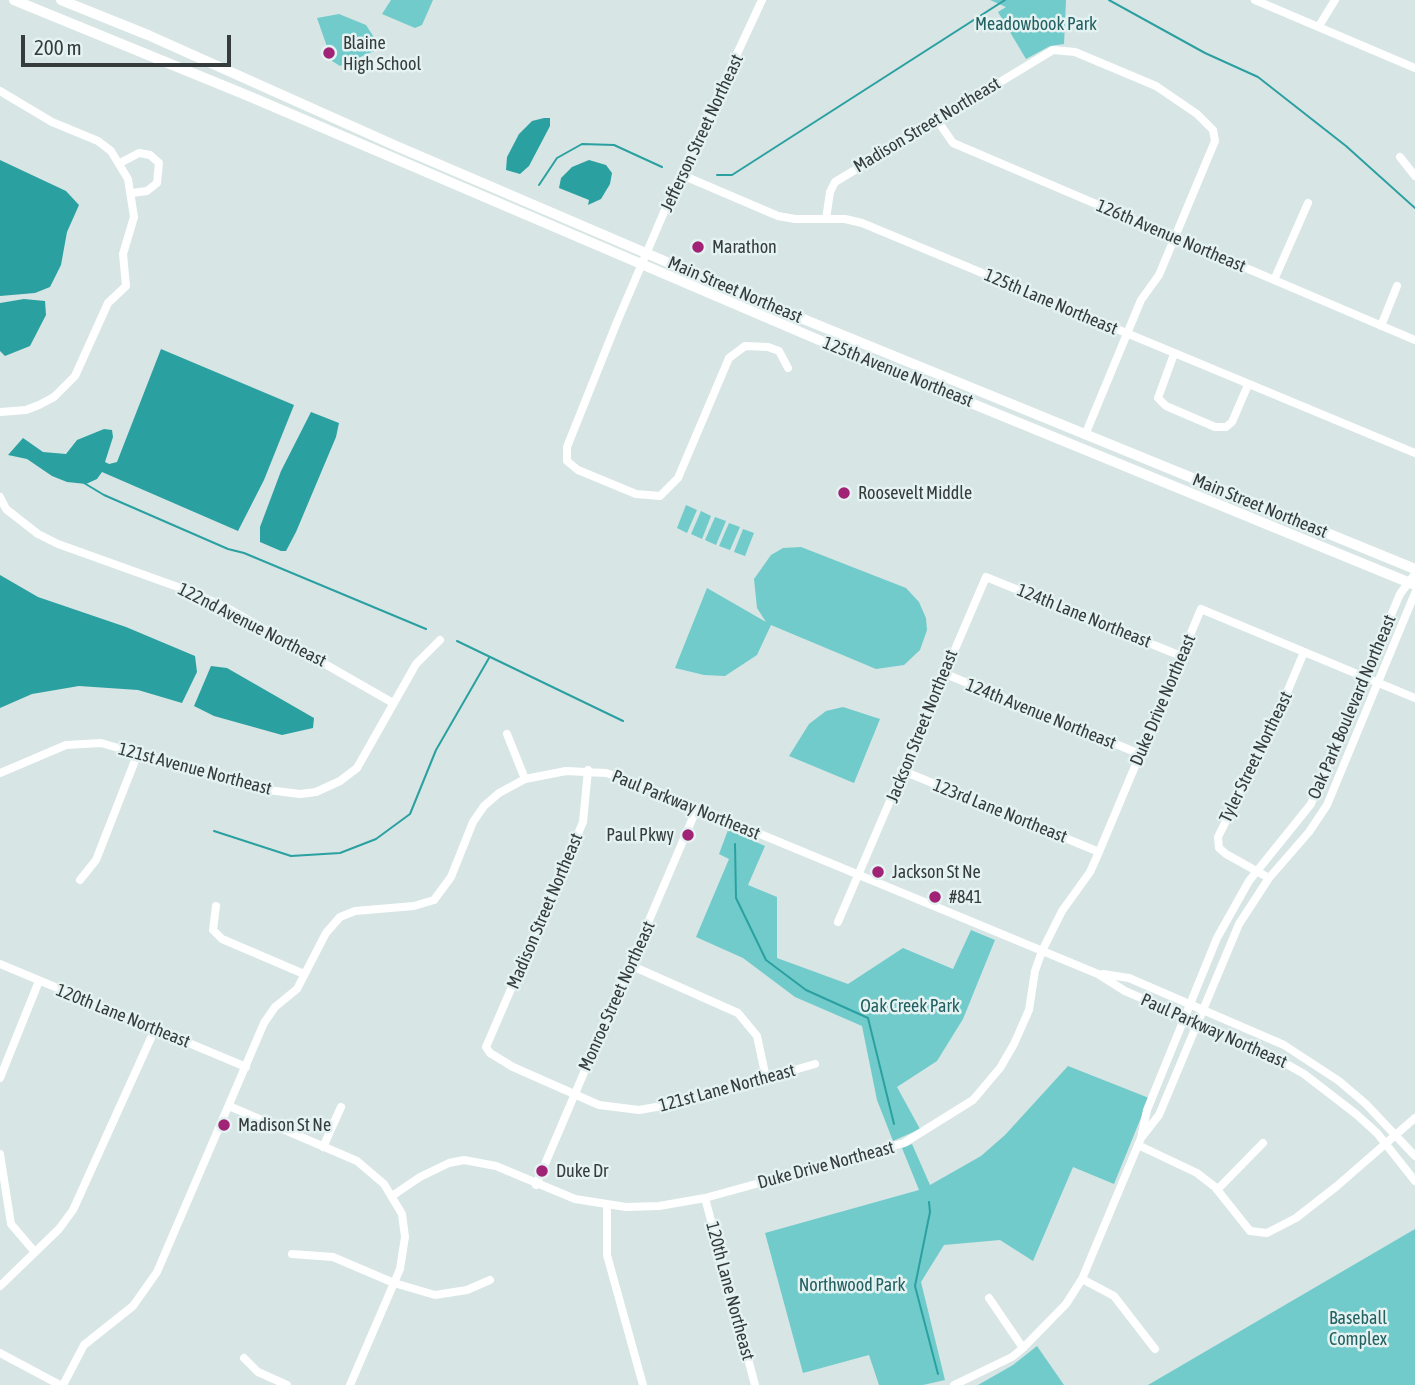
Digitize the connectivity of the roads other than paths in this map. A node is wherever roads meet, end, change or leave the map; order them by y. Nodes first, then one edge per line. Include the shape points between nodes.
1 (14, 0) edge
2 (61, 0) edge
3 (762, 0) edge
4 (1255, 0) edge
5 (1335, 0) edge
6 (1319, 26) junction
7 (1415, 68) edge
8 (0, 91) edge
9 (937, 120) junction
10 (1401, 157) dead end
11 (120, 163) junction
12 (682, 175) junction
13 (1415, 176) edge
14 (132, 193) junction
15 (1308, 203) dead end
16 (827, 219) junction
17 (1175, 236) junction
18 (648, 253) junction
19 (642, 266) junction
20 (1274, 279) junction
21 (1397, 286) dead end
22 (1381, 326) junction
23 (1127, 334) junction
24 (1415, 340) edge
25 (1174, 354) junction
26 (788, 368) dead end
27 (1248, 385) junction
28 (0, 412) edge
29 (1085, 435) junction
30 (1415, 453) edge
31 (1115, 462) joint
32 (0, 497) edge
33 (986, 577) joint
34 (1413, 578) edge
35 (1415, 593) edge
36 (440, 640) dead end
37 (1304, 652) junction
38 (1181, 656) junction
39 (943, 673) junction
40 (1366, 676) junction
41 (1380, 681) junction
42 (1415, 698) edge
43 (393, 703) junction
44 (507, 734) dead end
45 (138, 752) junction
46 (1140, 754) junction
47 (588, 770) junction
48 (901, 770) junction
49 (0, 773) edge
50 (525, 779) junction
51 (698, 808) junction
52 (1099, 852) junction
53 (1257, 870) junction
54 (861, 876) junction
55 (1269, 878) junction
56 (80, 880) dead end
57 (216, 906) dead end
58 (838, 922) dead end
59 (1042, 950) junction
60 (0, 964) edge
61 (631, 965) junction
62 (304, 974) junction
63 (1098, 974) junction
64 (39, 981) junction
65 (1189, 1003) junction
66 (1202, 1009) junction
67 (1186, 1016) junction
68 (1197, 1022) junction
69 (155, 1029) junction
70 (486, 1047) joint
71 (815, 1065) dead end
72 (246, 1067) junction
73 (0, 1078) edge
74 (766, 1079) junction
75 (574, 1094) junction
76 (229, 1106) junction
77 (341, 1107) dead end
78 (1415, 1118) edge
79 (1397, 1135) junction
80 (1140, 1142) junction
81 (1263, 1143) dead end
82 (1386, 1144) junction
83 (323, 1147) junction
84 (0, 1154) edge
85 (1415, 1156) edge
86 (1415, 1181) edge
87 (536, 1185) junction
88 (1217, 1190) junction
89 (392, 1196) junction
90 (705, 1198) junction
91 (607, 1205) junction
92 (34, 1251) junction
93 (292, 1254) dead end
94 (1082, 1279) junction
95 (490, 1280) dead end
96 (394, 1283) junction
97 (0, 1286) edge
98 (989, 1298) dead end
99 (1023, 1348) junction
100 (1155, 1349) dead end
101 (0, 1353) edge
102 (244, 1358) dead end
103 (62, 1385) edge
104 (287, 1385) edge
105 (351, 1385) edge
106 (643, 1385) edge
107 (755, 1385) edge
108 (954, 1385) edge

1 - 19 main road, Main Street Northeast via 264,102
2 - 18 main road, Main Street Northeast
3 - 12 street, Jefferson Street Northeast
4 - 6 street
5 - 6 street
6 - 7 street
8 - 11 street via 52,122 98,141
9 - 16 street, Madison Street Northeast via 835,182
9 - 17 street, 126th Avenue Northeast via 953,143
9 - 17 street, Madison Street Northeast via 1053,50 1075,52 1156,86 1197,114 1213,130 1215,141
10 - 13 street
11 - 14 street
11 - 14 street via 133,154 145,153 159,163 157,183 147,191
12 - 16 street, 125th Lane Northeast via 778,216
12 - 18 street, Jefferson Street Northeast
14 - 28 street via 134,217 123,254 127,286 108,303 75,376 39,405
15 - 20 street
16 - 23 street, 125th Lane Northeast via 862,223
17 - 20 street, 126th Avenue Northeast
17 - 23 street
18 - 19 street, Jefferson Street Northeast
18 - 29 main road, Main Street Northeast
19 - 26 street, Jefferson Street Northeast via 567,447 567,461 578,470 636,494 660,496 678,478 729,358 745,346 768,346 779,351
19 - 31 main road, 125th Avenue Northeast
20 - 22 street, 126th Avenue Northeast
21 - 22 street
22 - 24 street, 126th Avenue Northeast
23 - 25 street, 125th Lane Northeast
23 - 29 street
25 - 27 street, 125th Lane Northeast
25 - 27 street via 1158,398 1166,407 1226,427
27 - 30 street, 125th Lane Northeast
29 - 34 main road, Main Street Northeast
31 - 34 main road, Main Street Northeast
32 - 43 street, 122nd Avenue Northeast via 6,509 38,534 229,609
33 - 38 street, 124th Lane Northeast
33 - 39 street, Jackson Street Northeast
34 - 40 street, Oak Park Boulevard Northeast
35 - 41 street, Oak Park Boulevard Northeast
36 - 43 street via 416,664
37 - 38 street, Duke Drive Northeast via 1201,609
37 - 40 street
37 - 53 street, Tyler Street Northeast via 1218,837 1219,848 1226,854
38 - 46 street, Duke Drive Northeast
39 - 46 street, 124th Avenue Northeast
39 - 48 street, Jackson Street Northeast
40 - 41 street
40 - 53 street, Oak Park Boulevard Northeast via 1311,804
41 - 42 street
41 - 55 street, Oak Park Boulevard Northeast via 1323,812
43 - 45 street, 121st Avenue Northeast via 357,768 316,792 260,789
44 - 50 street
45 - 49 street, 121st Avenue Northeast via 101,743 66,745
45 - 56 street via 96,860
46 - 52 street, Duke Drive Northeast
47 - 50 street
47 - 51 street, Paul Parkway Northeast via 637,782
47 - 70 street, Madison Street Northeast via 583,822
48 - 52 street, 123rd Lane Northeast
48 - 54 street, Jackson Street Northeast
50 - 62 street via 484,806 451,877 434,900 340,917
51 - 54 street, Paul Parkway Northeast
51 - 61 street, Monroe Street Northeast
52 - 59 street, Duke Drive Northeast
53 - 55 street, Tyler Street Northeast
53 - 65 street, Oak Park Boulevard Northeast via 1224,923
54 - 58 street
54 - 59 street, Paul Parkway Northeast
55 - 66 street, Oak Park Boulevard Northeast via 1239,924
57 - 62 street via 212,930 222,939
59 - 63 street, Paul Parkway Northeast
59 - 90 street, Duke Drive Northeast via 1028,1010 1014,1044 973,1100 904,1143
60 - 64 street, 120th Lane Northeast
61 - 74 street via 738,1013 757,1035
61 - 75 street, Monroe Street Northeast
62 - 72 street via 297,989 275,1007 264,1024
63 - 65 street, Paul Parkway Northeast via 1129,978
63 - 67 street, Paul Parkway Northeast via 1125,991
64 - 69 street, 120th Lane Northeast
64 - 73 street
65 - 66 street, Paul Parkway Northeast
65 - 67 street, Oak Park Boulevard Northeast
66 - 68 street, Oak Park Boulevard Northeast
66 - 79 street, Paul Parkway Northeast via 1254,1030 1310,1061 1366,1104
67 - 68 street, Paul Parkway Northeast
67 - 80 street, Oak Park Boulevard Northeast via 1147,1110
68 - 80 street, Oak Park Boulevard Northeast via 1159,1115
68 - 82 street, Paul Parkway Northeast via 1304,1073
69 - 72 street, 120th Lane Northeast
69 - 92 street via 83,1193 59,1229
70 - 75 street, 121st Lane Northeast via 496,1059
71 - 74 street, 121st Lane Northeast
72 - 76 street
74 - 75 street, 121st Lane Northeast via 639,1110 599,1105
75 - 87 street, Monroe Street Northeast
76 - 83 street
76 - 103 street via 157,1272 133,1306 84,1345
77 - 83 street
78 - 79 street
79 - 82 street
79 - 85 street, Paul Parkway Northeast
80 - 88 street via 1186,1166
80 - 94 street, Oak Park Boulevard Northeast
81 - 88 street
82 - 86 street, Paul Parkway Northeast
82 - 88 street via 1299,1216 1267,1234 1250,1231
83 - 89 street via 372,1171
84 - 92 street via 10,1224
87 - 89 street, Duke Drive Northeast via 496,1166 464,1160 420,1177
87 - 91 street, Duke Drive Northeast
89 - 96 street via 402,1214 405,1237
90 - 91 street, Duke Drive Northeast via 659,1206
90 - 107 street, 120th Lane Northeast
91 - 106 street via 607,1255
92 - 97 street
93 - 96 street via 333,1257
94 - 99 street, Oak Park Boulevard Northeast via 1066,1304
94 - 100 street via 1114,1296
95 - 96 street via 467,1290 435,1295
96 - 105 street
98 - 99 street
99 - 108 street, Oak Park Boulevard Northeast
101 - 103 street
102 - 104 street via 258,1372

